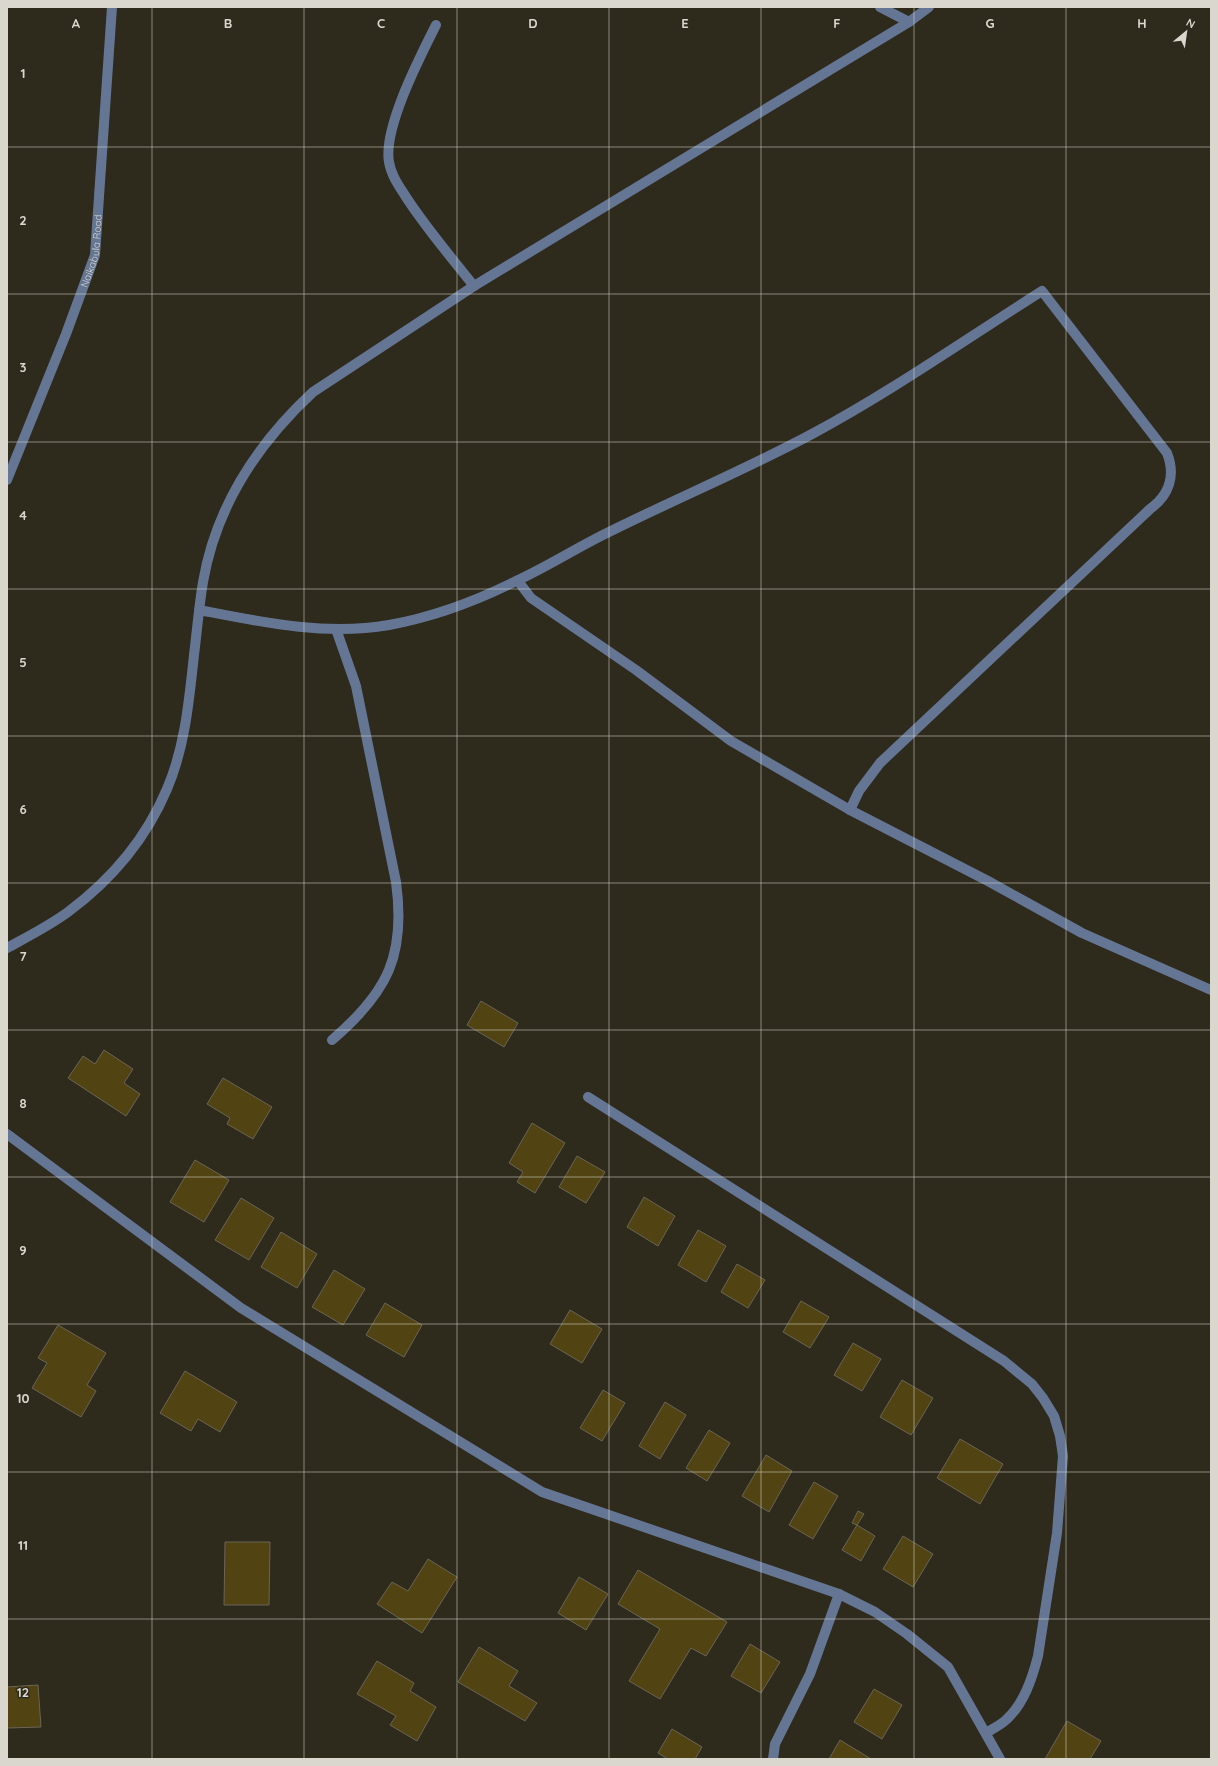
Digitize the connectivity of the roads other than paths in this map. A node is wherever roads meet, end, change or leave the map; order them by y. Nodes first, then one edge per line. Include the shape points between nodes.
1 (112, 7) edge
2 (880, 7) edge
3 (928, 7) edge
4 (909, 22) junction
5 (436, 25) dead end
6 (474, 286) junction
7 (7, 480) edge
8 (518, 581) junction
9 (199, 610) junction
10 (336, 629) junction
11 (850, 810) junction
12 (7, 948) edge
13 (1211, 990) edge
14 (332, 1040) dead end
15 (588, 1097) dead end
16 (7, 1134) edge
17 (839, 1594) junction
18 (986, 1733) junction
19 (773, 1759) edge
20 (1000, 1759) edge

1 - 7 street, Naikabula Road via 95,255
2 - 4 street
3 - 4 street
4 - 6 street
5 - 6 street via 390,131 389,162 394,178 419,217
6 - 9 street via 313,392 259,450 243,475 218,527 209,554
8 - 10 street via 461,606 414,620
8 - 11 street via 531,598 636,670 731,741
8 - 11 street via 598,537 725,479 814,433 857,409 1042,291 1167,453 1172,472 1166,492 1159,502 880,764 859,791
9 - 10 street via 304,628
9 - 12 street via 187,718 180,754 154,816 120,865 95,891 66,913
10 - 14 street via 356,686 400,907 395,954 389,973 359,1015
11 - 13 street via 1082,933
15 - 18 street via 1004,1361 1032,1384 1043,1398 1054,1416 1063,1456 1057,1533 1038,1656 1026,1693 1017,1707 1006,1720
16 - 17 street via 241,1308 542,1492
17 - 18 street via 874,1612 907,1634 948,1667
17 - 19 street via 810,1674 775,1744
18 - 20 street

